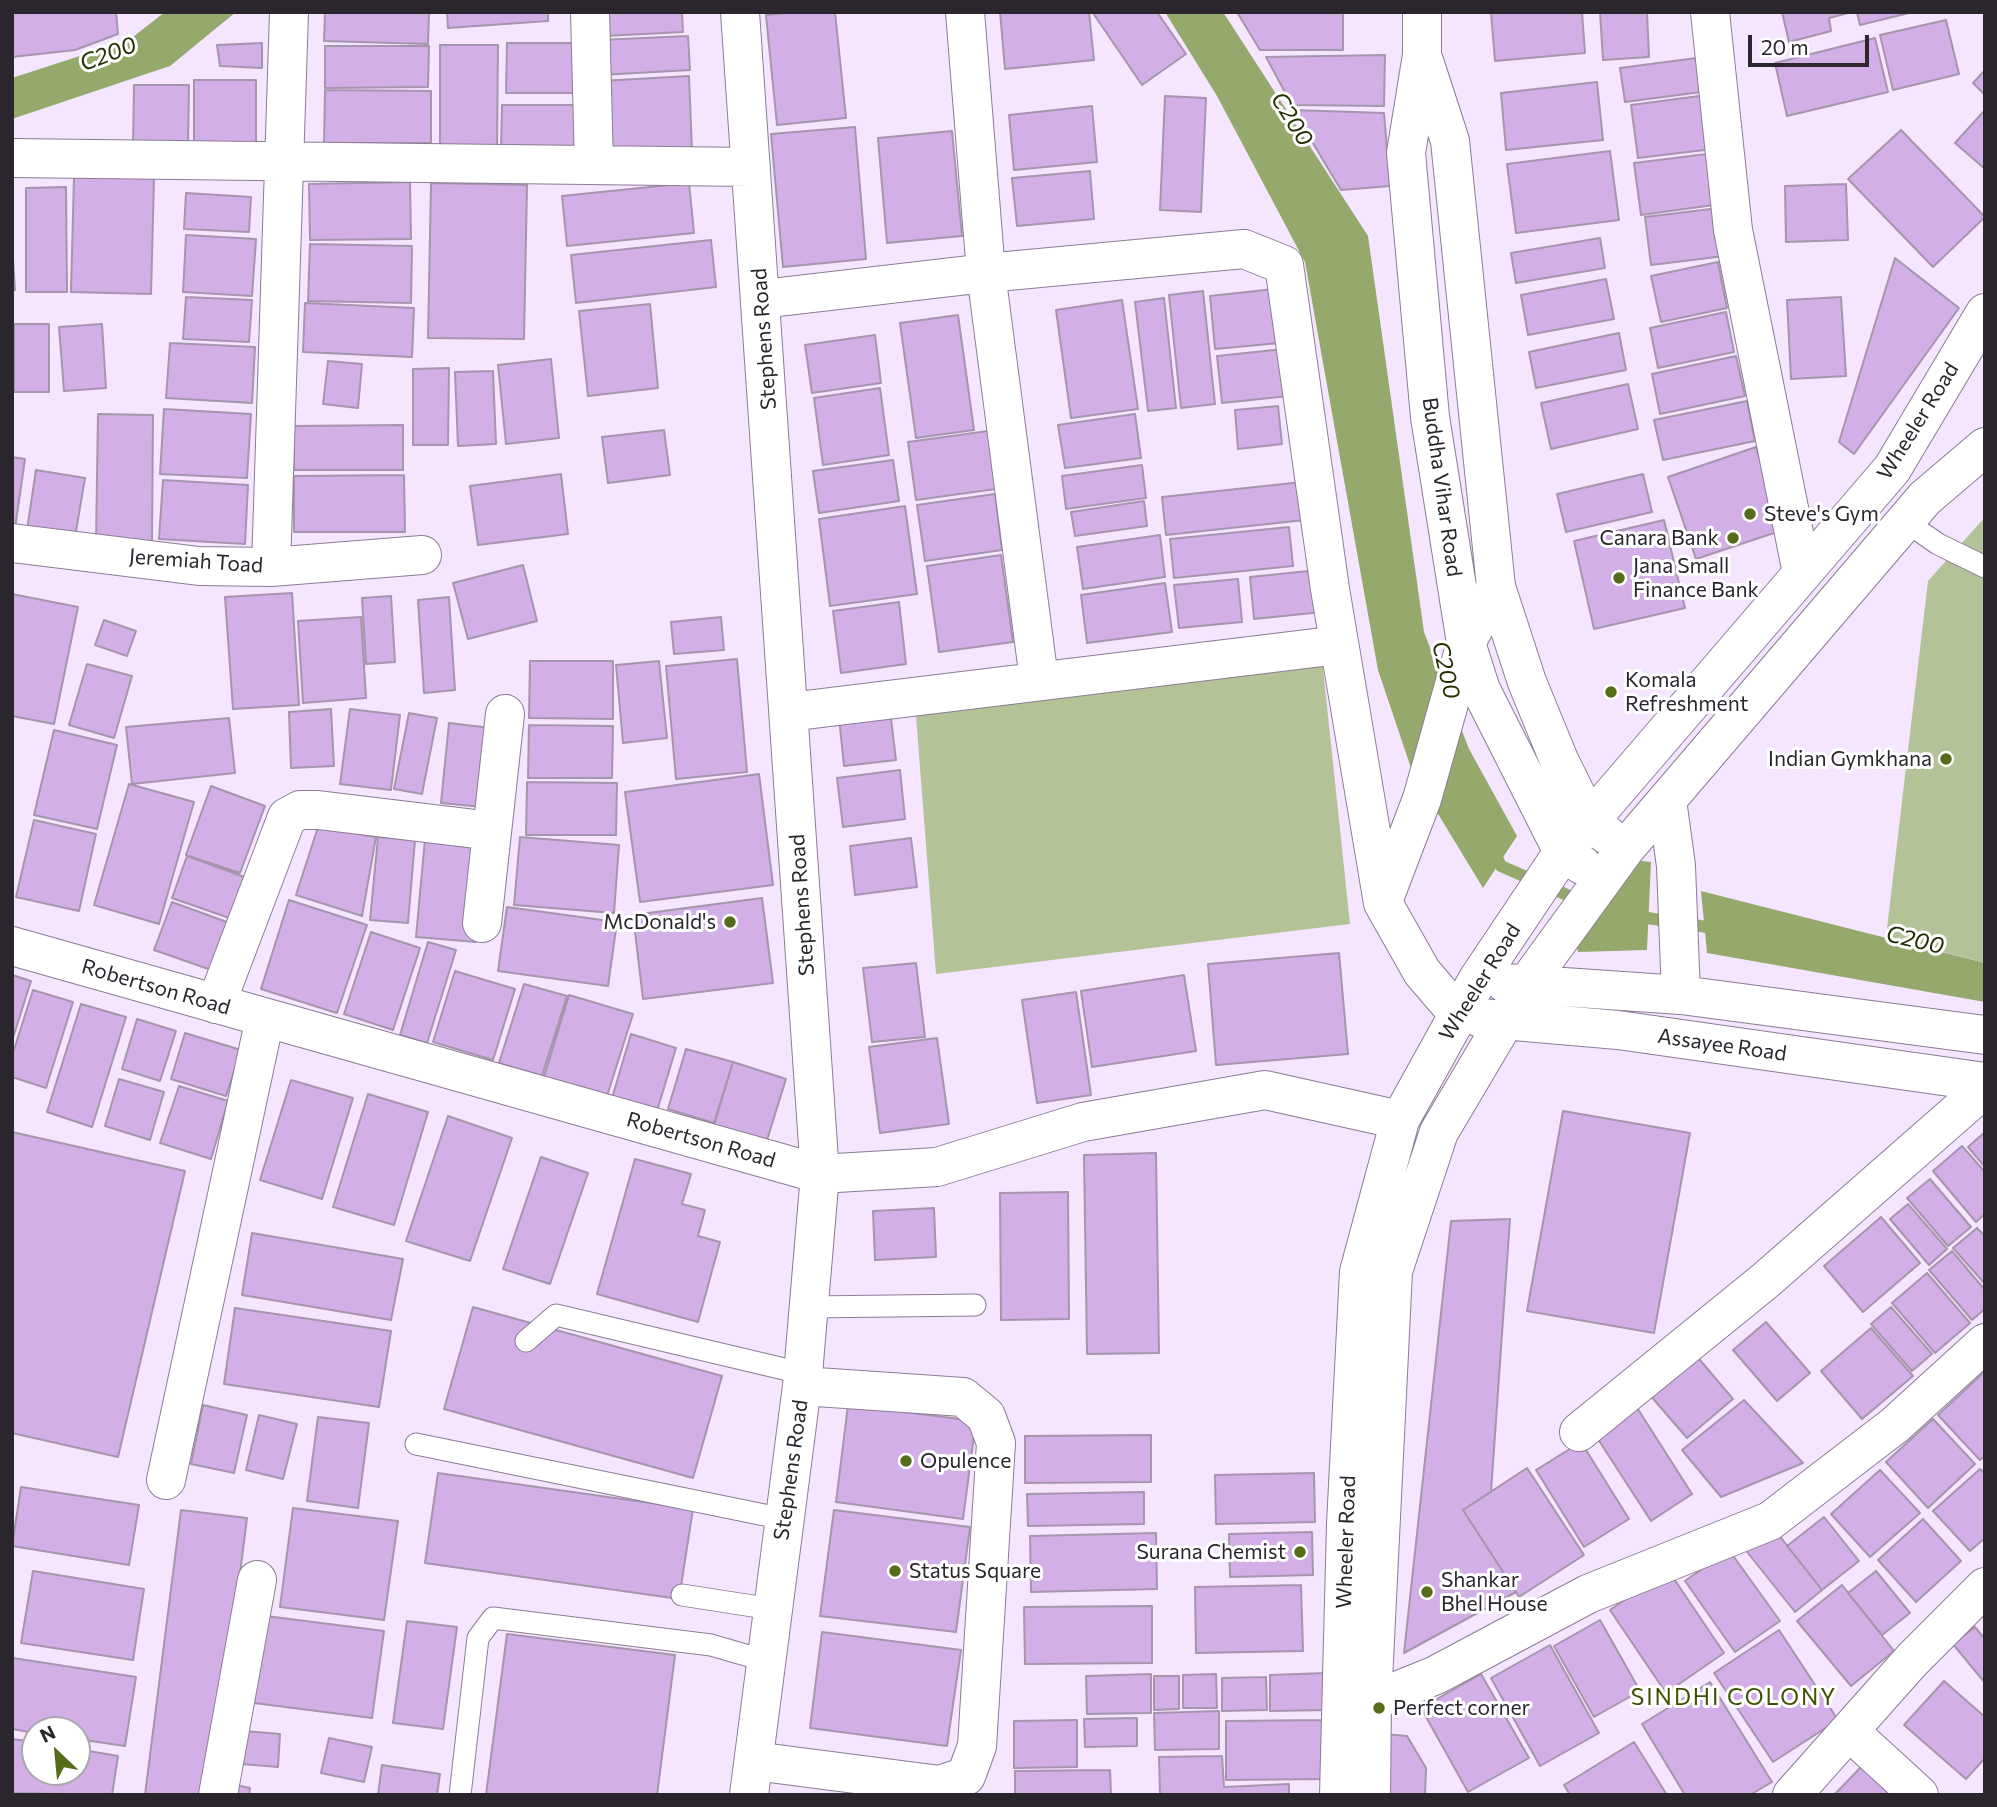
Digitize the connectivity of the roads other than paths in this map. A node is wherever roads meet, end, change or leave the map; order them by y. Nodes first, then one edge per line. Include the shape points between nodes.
1 (289, 12) edge
2 (590, 12) edge
3 (740, 12) edge
4 (965, 12) edge
5 (1422, 12) edge
6 (1710, 12) edge
7 (1422, 55) junction
8 (12, 158) edge
9 (285, 161) junction
10 (594, 165) junction
11 (751, 167) junction
12 (986, 272) junction
13 (762, 299) junction
14 (1985, 313) edge
15 (1985, 355) edge
16 (1985, 426) edge
17 (1985, 447) edge
18 (1892, 469) junction
19 (1915, 510) junction
20 (12, 543) edge
21 (422, 555) dead end
22 (271, 567) junction
23 (1985, 567) edge
24 (1802, 573) junction
25 (1496, 587) junction
26 (1339, 645) junction
27 (1462, 660) junction
28 (1039, 680) junction
29 (789, 712) junction
30 (506, 714) dead end
31 (1667, 800) junction
32 (1589, 821) junction
33 (492, 831) junction
34 (1625, 849) junction
35 (1558, 860) junction
36 (1599, 883) junction
37 (1382, 903) junction
38 (482, 923) dead end
39 (12, 946) edge
40 (1422, 971) junction
41 (1478, 979) junction
42 (1526, 985) junction
43 (1681, 995) junction
44 (216, 1004) junction
45 (1458, 1014) junction
46 (265, 1018) junction
47 (1503, 1022) junction
48 (1985, 1035) edge
49 (1985, 1082) edge
50 (1985, 1088) edge
51 (1400, 1120) junction
52 (820, 1174) junction
53 (975, 1305) dead end
54 (808, 1307) junction
55 (526, 1341) dead end
56 (1985, 1343) edge
57 (801, 1379) junction
58 (1579, 1432) dead end
59 (416, 1444) dead end
60 (166, 1480) dead end
61 (784, 1519) junction
62 (1363, 1524) junction
63 (257, 1580) dead end
64 (1985, 1587) edge
65 (682, 1595) dead end
66 (772, 1609) junction
67 (766, 1661) junction
68 (1356, 1704) junction
69 (1849, 1731) junction
70 (751, 1778) edge
71 (218, 1795) edge
72 (460, 1795) edge
73 (1339, 1795) edge
74 (1371, 1795) edge
75 (1792, 1795) edge
76 (1919, 1795) edge

1 - 9 street
2 - 10 street
3 - 11 street, Stephens Road
4 - 12 street
5 - 7 street, Buddha Vihar Road
6 - 24 street via 1732,230
7 - 25 street, Buddha Vihar Road via 1450,141
7 - 27 street, Buddha Vihar Road via 1406,153 1430,417
8 - 9 street
9 - 10 street
9 - 22 street
10 - 11 street
11 - 13 street, Stephens Road
12 - 13 street
12 - 26 street via 1244,249 1284,265
12 - 28 street
13 - 29 street, Stephens Road
14 - 18 street, Wheeler Road
15 - 18 street
16 - 19 street
17 - 19 street, Wheeler Road
18 - 24 street, Wheeler Road
19 - 23 lane via 1938,544
19 - 31 street, Wheeler Road
20 - 22 street, Jeremiah Toad via 200,566
21 - 22 street, Jeremiah Toad
24 - 32 street, Wheeler Road
25 - 27 street
25 - 32 street, Buddha Vihar Road via 1527,682
26 - 28 street
26 - 37 street
27 - 35 street, Buddha Vihar Road
27 - 37 street via 1422,799
28 - 29 street
29 - 52 street, Stephens Road
30 - 33 street
31 - 34 street, Wheeler Road
31 - 43 street via 1676,866
32 - 34 street, Buddha Vihar Road
32 - 35 street, Wheeler Road
33 - 38 street
33 - 44 street via 318,810 300,810 287,817
34 - 36 street, Wheeler Road
35 - 36 street, Buddha Vihar Road
35 - 41 street, Wheeler Road
36 - 42 street, Wheeler Road
37 - 40 street
39 - 44 street, Robertson Road
40 - 41 street, Assayee Road
40 - 45 street
41 - 42 street, Assayee Road
41 - 45 street, Wheeler Road
42 - 43 street, Assayee Road
42 - 47 street, Wheeler Road
43 - 48 street, Assayee Road
44 - 46 street, Robertson Road
45 - 47 street, Assayee Road
45 - 51 street, Wheeler Road
46 - 52 street, Robertson Road
46 - 60 street
47 - 49 street, Assayee Road via 1618,1030
47 - 62 street, Wheeler Road via 1439,1132 1393,1271
50 - 58 street via 1766,1280
51 - 52 street, Robertson Road via 1265,1090 1083,1122 937,1167
51 - 62 street, Wheeler Road via 1359,1269
52 - 54 street, Stephens Road
53 - 54 lane
54 - 57 street, Stephens Road
55 - 57 lane via 556,1315
56 - 68 street via 1895,1425 1770,1521 1588,1594 1436,1675
57 - 61 street, Stephens Road
57 - 70 street via 963,1397 986,1416 996,1443 977,1746 966,1776 940,1785
59 - 61 lane
61 - 66 street, Stephens Road
62 - 68 street, Wheeler Road
63 - 71 street
64 - 69 street
65 - 66 lane
66 - 67 street, Stephens Road
67 - 70 street, Stephens Road
67 - 72 lane via 711,1645 493,1618 478,1638
68 - 73 street, Wheeler Road
68 - 74 street, Wheeler Road
69 - 75 street
69 - 76 street

